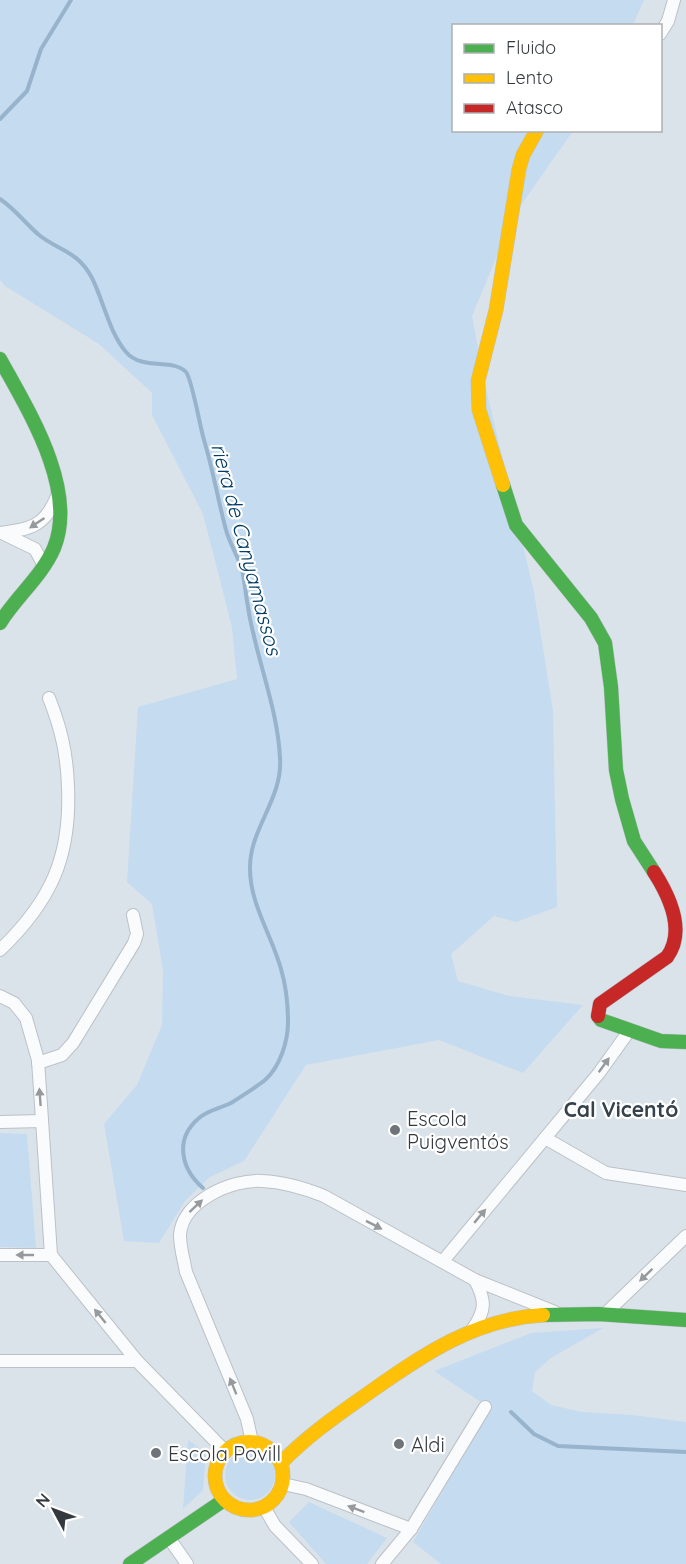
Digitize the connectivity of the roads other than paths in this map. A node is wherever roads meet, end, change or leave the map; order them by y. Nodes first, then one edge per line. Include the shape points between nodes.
1 (674, 0) edge
2 (662, 31) edge
3 (536, 132) edge
4 (0, 359) edge
5 (58, 492) junction
6 (0, 533) edge
7 (45, 566) junction
8 (0, 623) edge
9 (49, 698) dead end
10 (133, 915) dead end
11 (0, 950) edge
12 (0, 996) edge
13 (629, 1031) junction
14 (686, 1042) edge
15 (38, 1063) junction
16 (42, 1121) junction
17 (0, 1122) edge
18 (545, 1138) junction
19 (686, 1185) edge
20 (686, 1236) edge
21 (0, 1255) edge
22 (51, 1255) junction
23 (443, 1261) junction
24 (475, 1280) junction
25 (556, 1312) junction
26 (606, 1313) junction
27 (686, 1320) edge
28 (472, 1330) junction
29 (0, 1361) edge
30 (137, 1361) junction
31 (485, 1407) dead end
32 (302, 1440) junction
33 (252, 1442) junction
34 (269, 1448) junction
35 (225, 1451) junction
36 (281, 1463) junction
37 (283, 1485) junction
38 (224, 1500) junction
39 (264, 1507) junction
40 (411, 1529) junction
41 (169, 1538) junction
42 (130, 1564) edge
43 (187, 1564) edge
44 (312, 1564) edge
45 (382, 1564) edge

1 - 2 street
3 - 13 street via 519,169 496,310 478,381 478,410 516,525 591,618 605,643 621,799 634,841 662,884 678,924 675,947 667,957 598,1007 601,1020
4 - 5 street via 24,403
5 -> 6 street via 52,510 41,523 26,530
5 - 7 street via 60,530
6 - 7 street via 35,549
7 - 8 street
9 - 11 street via 66,746 66,840 61,862 38,908
10 - 15 street via 137,934 134,943 73,1043 62,1055
12 - 15 street via 14,1003 26,1018
13 - 14 street via 661,1041
18 -> 13 street
16 -> 15 street
16 - 17 street
16 - 22 street
18 - 19 street via 606,1173
23 -> 18 street
20 -> 26 street
22 -> 21 street
30 -> 22 street
23 - 24 street
33 -> 23 street via 247,1419 186,1272 181,1250 184,1221 199,1202 240,1183 285,1183 324,1196
24 - 25 street
24 - 28 street via 485,1304
25 - 26 street
25 - 28 street
26 - 27 street
28 - 32 street via 423,1354
29 - 30 street
30 - 35 street
31 - 40 street
32 - 34 street
32 - 36 street
33 - 34 street
33 - 35 street
34 - 36 street
35 - 38 street via 215,1474
36 - 37 street
37 - 39 street via 273,1502
40 -> 37 street via 306,1489
38 - 39 street via 243,1510
38 - 41 street
39 - 44 street via 275,1526
40 - 45 street
41 - 42 street
41 - 43 street

